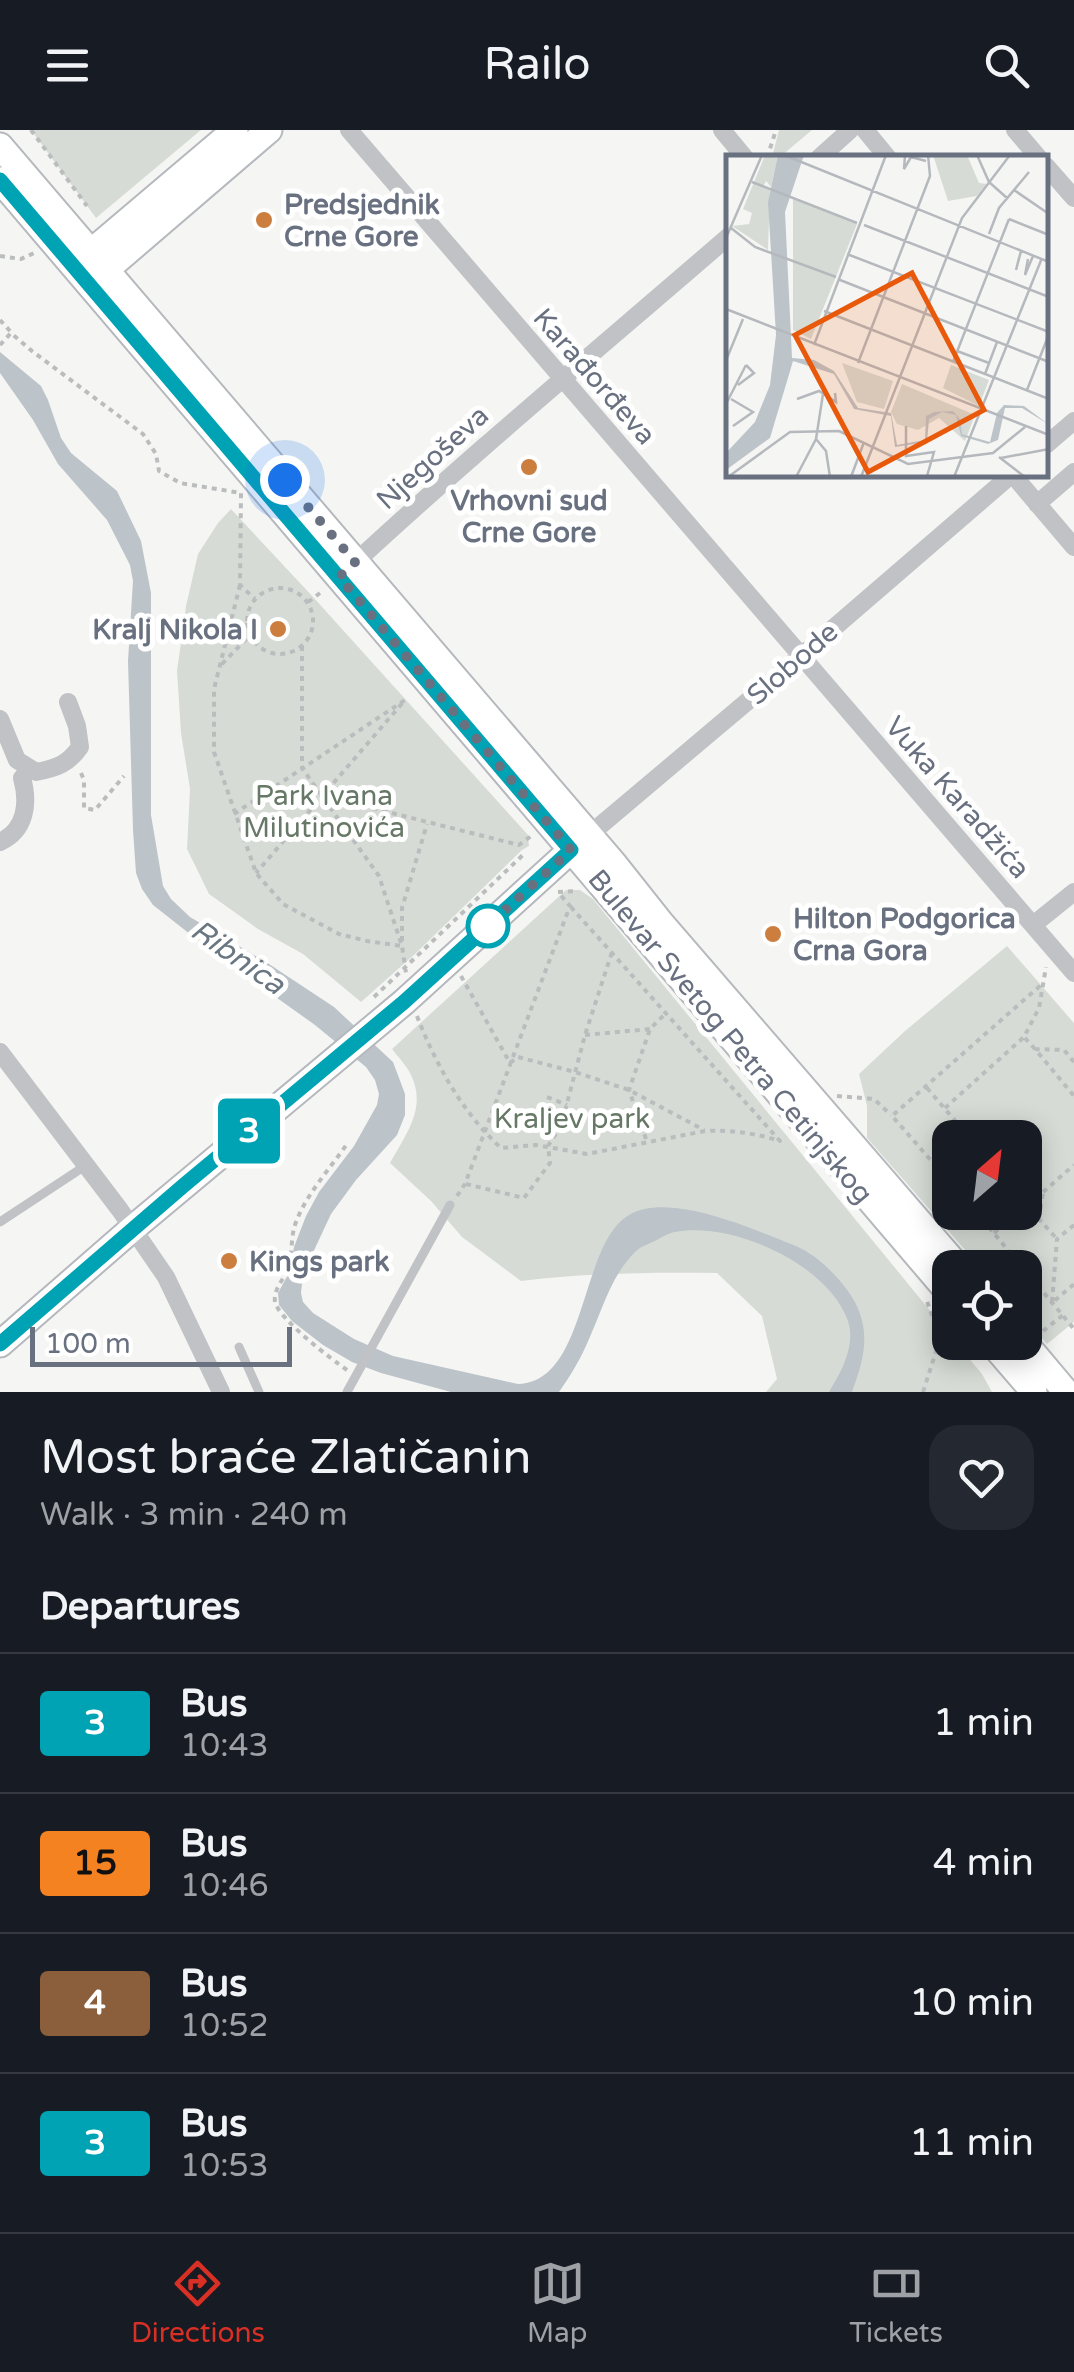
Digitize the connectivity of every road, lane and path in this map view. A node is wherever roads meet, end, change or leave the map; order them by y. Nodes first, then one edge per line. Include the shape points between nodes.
1 (31, 130) edge
2 (234, 130) edge
3 (269, 130) edge
4 (349, 130) edge
5 (722, 130) edge
6 (776, 130) edge
7 (850, 130) edge
8 (865, 130) edge
9 (1016, 130) edge
10 (0, 146) edge
11 (743, 155) edge
12 (769, 155) edge
13 (822, 155) edge
14 (886, 155) edge
15 (1037, 155) edge
16 (1049, 169) edge
17 (0, 180) edge
18 (1074, 198) edge
19 (87, 206) dead end
20 (46, 234) junction
21 (726, 239) edge
22 (0, 256) edge
23 (99, 260) junction
24 (0, 320) edge
25 (9, 335) junction
26 (0, 345) edge
27 (563, 380) junction
28 (1074, 421) edge
29 (1049, 442) edge
30 (1074, 472) edge
31 (1009, 478) edge
32 (1015, 478) edge
33 (1038, 504) junction
34 (1074, 548) edge
35 (340, 576) junction
36 (240, 585) junction
37 (256, 599) junction
38 (308, 602) junction
39 (250, 634) junction
40 (302, 646) junction
41 (800, 657) junction
42 (219, 668) junction
43 (68, 702) dead end
44 (0, 719) edge
45 (74, 755) junction
46 (302, 768) junction
47 (124, 776) dead end
48 (22, 778) dead end
49 (324, 796) junction
50 (234, 814) junction
51 (427, 823) junction
52 (538, 830) dead end
53 (0, 842) edge
54 (580, 842) junction
55 (525, 853) dead end
56 (256, 874) junction
57 (588, 890) dead end
58 (1074, 892) edge
59 (570, 906) junction
60 (1033, 925) junction
61 (402, 946) junction
62 (612, 952) junction
63 (452, 958) junction
64 (1074, 974) edge
65 (407, 999) junction
66 (368, 1003) dead end
67 (667, 1012) junction
68 (650, 1028) junction
69 (585, 1035) junction
70 (1024, 1038) junction
71 (1035, 1049) junction
72 (0, 1052) edge
73 (1074, 1062) edge
74 (510, 1064) junction
75 (575, 1072) junction
76 (926, 1088) junction
77 (629, 1090) junction
78 (829, 1095) dead end
79 (1074, 1096) edge
80 (547, 1098) dead end
81 (567, 1105) junction
82 (944, 1108) junction
83 (892, 1116) junction
84 (954, 1120) edge
85 (705, 1130) junction
86 (485, 1132) junction
87 (647, 1141) junction
88 (780, 1142) junction
89 (790, 1142) dead end
90 (347, 1144) dead end
91 (548, 1146) junction
92 (932, 1162) edge
93 (1074, 1165) edge
94 (85, 1166) junction
95 (1043, 1192) joint
96 (1042, 1199) edge
97 (450, 1206) dead end
98 (0, 1222) edge
99 (1042, 1222) edge
100 (1074, 1226) edge
101 (132, 1230) junction
102 (991, 1230) edge
103 (997, 1230) edge
104 (994, 1233) junction
105 (1058, 1240) junction
106 (943, 1250) edge
107 (1008, 1250) edge
108 (932, 1272) edge
109 (1074, 1284) edge
110 (922, 1288) dead end
111 (1042, 1291) edge
112 (1052, 1303) junction
113 (1062, 1315) junction
114 (1074, 1329) edge
115 (1042, 1330) edge
116 (0, 1344) edge
117 (239, 1347) dead end
118 (1019, 1360) edge
119 (1042, 1360) edge
120 (348, 1371) dead end
121 (1053, 1383) edge
122 (221, 1392) edge
123 (260, 1392) edge
124 (347, 1392) edge
125 (924, 1392) edge

1 - 19 path
2 - 23 main road
3 - 23 main road
4 - 27 street, Karađorđeva
5 - 11 street
6 - 12 path
7 - 13 street
8 - 14 street
9 - 15 street
10 - 20 main road
16 - 18 street
17 - 20 main road
20 - 22 path via 21,258
20 - 23 main road, Bulevar Svetog Petra Cetinjskog
21 - 27 street, Njegoševa
23 - 35 main road, Bulevar Svetog Petra Cetinjskog
24 - 25 path
25 - 26 path
25 - 36 path via 142,434 159,471 180,483 241,493
27 - 35 street, Njegoševa
27 - 41 street, Karađorđeva
28 - 29 street
30 - 33 street
31 - 41 street, Slobode
32 - 33 street
33 - 34 street
35 - 38 path
35 - 54 main road, Bulevar Svetog Petra Cetinjskog
36 - 37 path
36 - 42 path
37 - 38 path via 286,588
37 - 39 path via 247,616
38 - 40 path via 312,628
39 - 40 path via 273,654
39 - 42 path
40 - 46 path
41 - 54 street, Slobode
41 - 60 street, Vuka Karadžića
42 - 50 path via 214,752
43 - 45 street via 80,747
44 - 45 street via 16,760 36,772
45 - 47 path via 84,780 84,808 96,810
46 - 49 path
46 - 49 path via 405,700
46 - 50 path
48 - 53 street via 26,811 12,836
49 - 51 path
49 - 56 path
49 - 61 path via 379,876
50 - 56 path
51 - 52 path via 519,845
51 - 61 path via 402,908
54 - 63 main road
54 - 106 main road, Bulevar Svetog Petra Cetinjskog via 661,923
54 - 108 main road, Bulevar Svetog Petra Cetinjskog
55 - 66 path
56 - 61 path via 283,904 338,934
57 - 59 path via 558,892
58 - 60 street
59 - 62 path
59 - 74 path
60 - 64 street, Vuka Karadžića
62 - 67 path
62 - 69 path
63 - 65 main road
63 - 74 path
65 - 86 path via 449,1084
65 - 101 main road
67 - 68 path
67 - 88 path
68 - 69 path
68 - 77 path
69 - 75 path
70 - 71 path
70 - 76 path via 1042,985
70 - 82 path
71 - 73 path via 1064,1050
71 - 79 path
72 - 94 street
74 - 75 path via 518,1057
74 - 86 path
75 - 77 path
75 - 81 path
76 - 82 path
76 - 83 path
77 - 85 path
77 - 87 path
78 - 83 path via 874,1099
80 - 81 path
81 - 91 path
82 - 84 path
83 - 92 path
85 - 87 path
85 - 88 path via 754,1132
86 - 91 path via 501,1148
86 - 91 path via 463,1186 524,1198 550,1163
87 - 91 path via 588,1154
88 - 89 path
90 - 120 path via 306,1202 275,1294 282,1314
93 - 95 path
94 - 98 lane
94 - 101 street
95 - 96 path
97 - 124 lane
99 - 105 path
100 - 105 path
101 - 116 main road
101 - 122 street via 166,1277
102 - 104 path
103 - 104 path
104 - 107 path
105 - 112 path
109 - 112 path
110 - 125 path via 940,1338
111 - 112 path
112 - 113 path
113 - 114 path
113 - 115 path
117 - 123 lane
118 - 121 main road
119 - 121 main road

